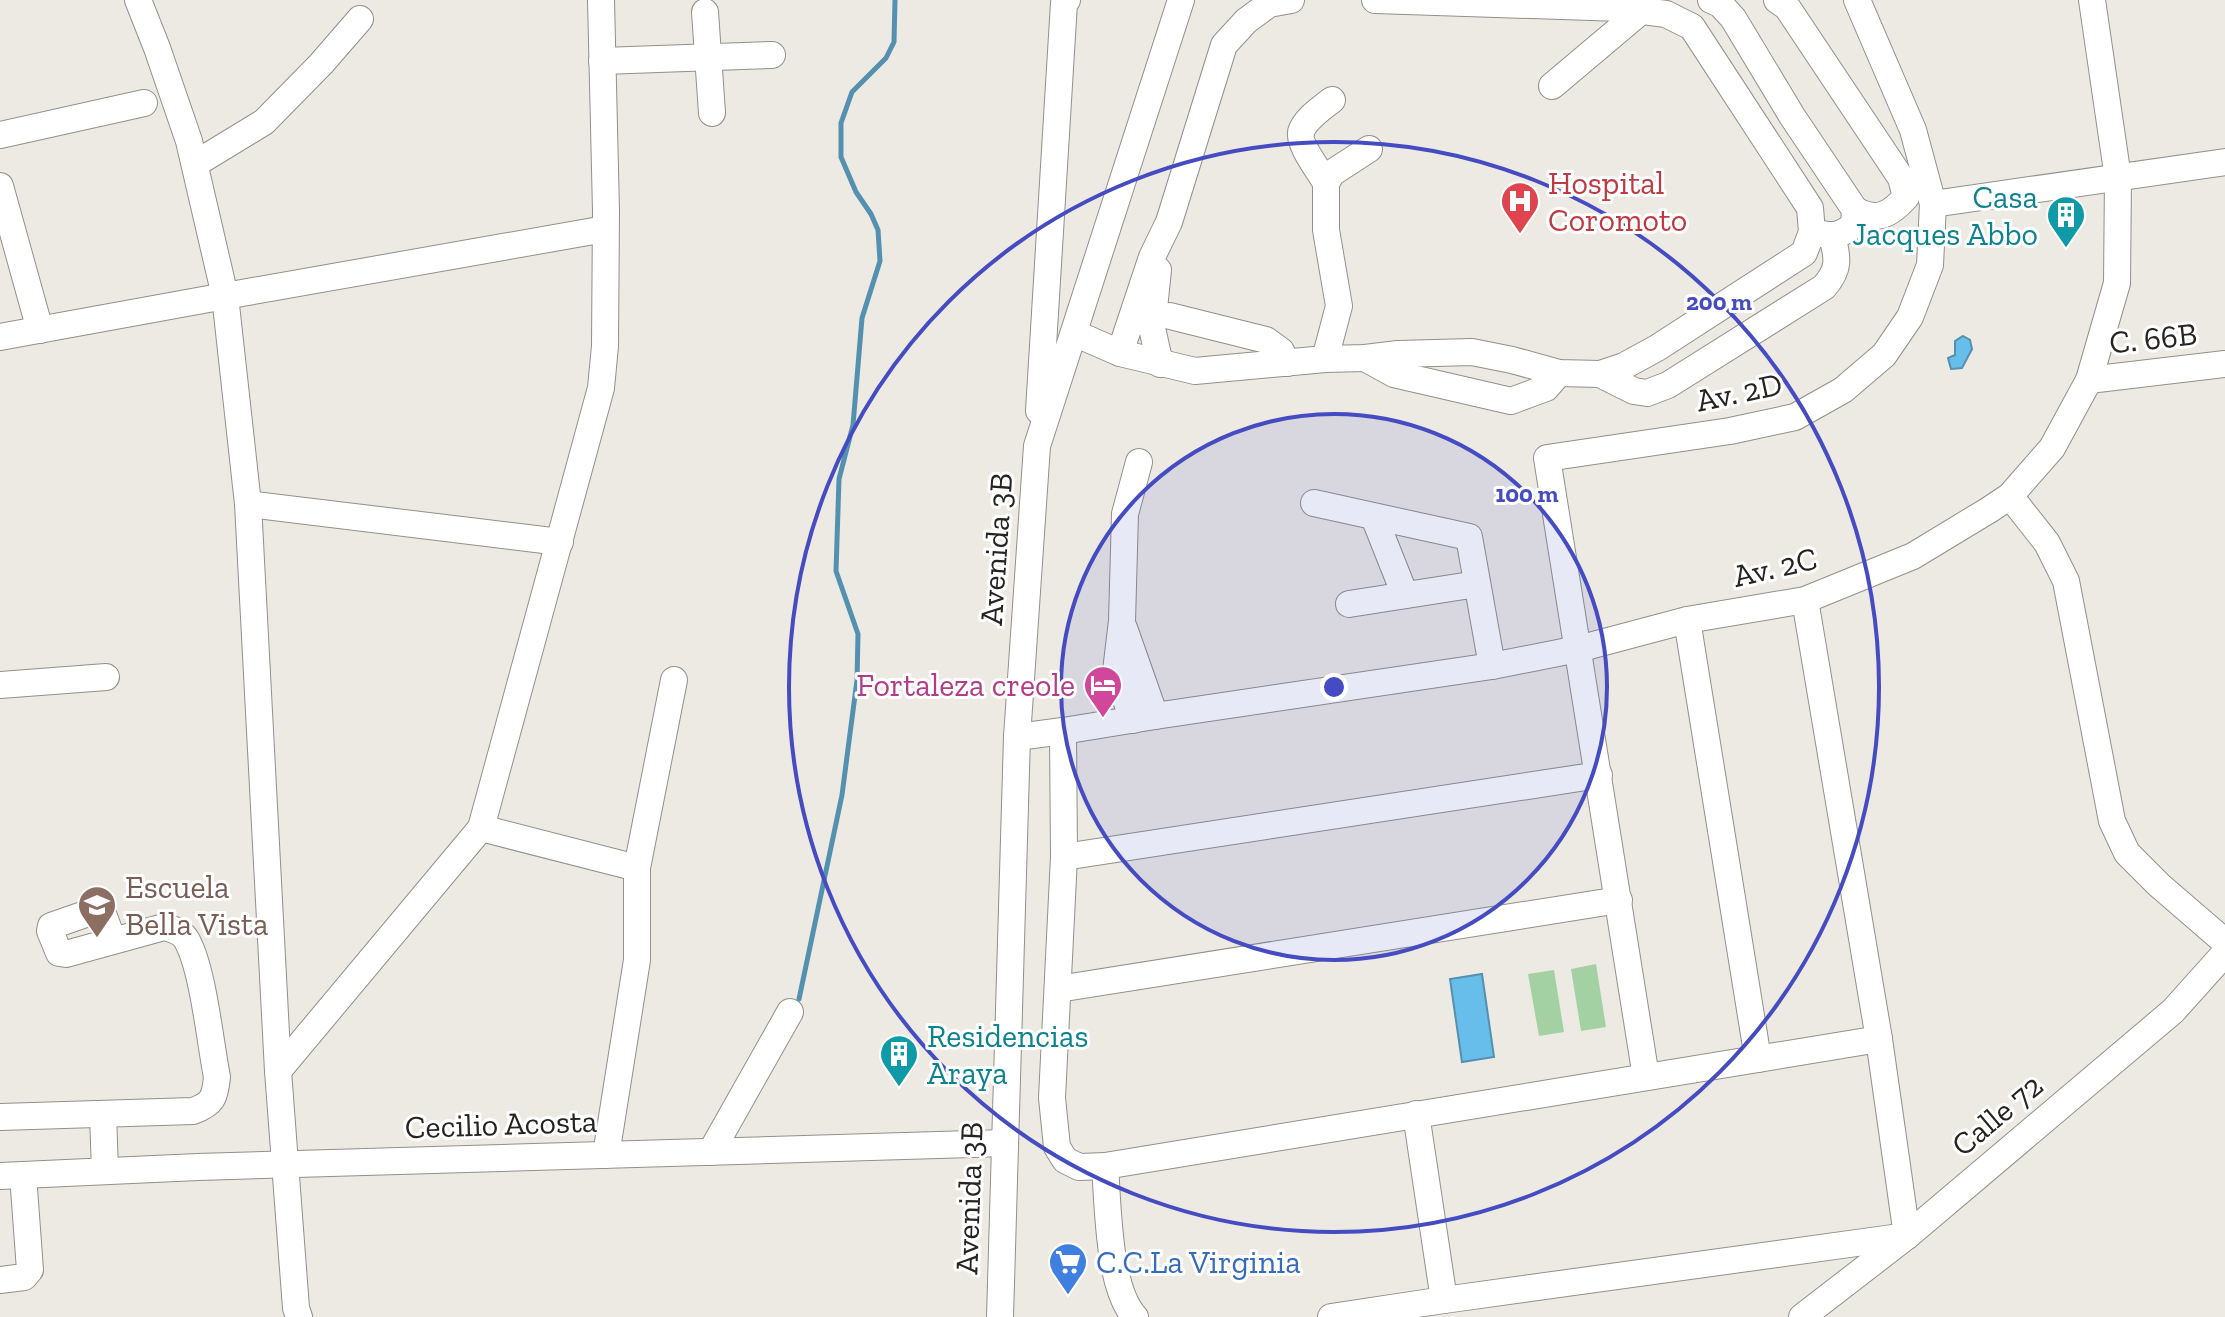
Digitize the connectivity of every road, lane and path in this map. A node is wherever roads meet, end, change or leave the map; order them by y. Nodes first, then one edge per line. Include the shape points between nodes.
1 (138, 0) edge
2 (601, 0) edge
3 (1181, 0) edge
4 (1291, 0) edge
5 (1375, 0) edge
6 (1777, 0) edge
7 (1857, 0) edge
8 (2092, 0) edge
9 (1065, 1) edge
10 (1718, 1) edge
11 (705, 12) dead end
12 (1653, 13) junction
13 (360, 19) dead end
14 (772, 55) dead end
15 (709, 59) junction
16 (602, 61) junction
17 (1552, 86) dead end
18 (1332, 100) dead end
19 (144, 103) dead end
20 (712, 113) dead end
21 (0, 135) edge
22 (1369, 149) dead end
23 (2225, 162) edge
24 (195, 164) junction
25 (2118, 178) junction
26 (1326, 183) junction
27 (0, 186) edge
28 (1933, 204) junction
29 (1855, 210) junction
30 (605, 229) junction
31 (1822, 234) junction
32 (1162, 235) junction
33 (225, 296) junction
34 (1170, 316) dead end
35 (40, 330) junction
36 (1074, 333) junction
37 (0, 337) edge
38 (1120, 353) junction
39 (1365, 358) junction
40 (1325, 359) junction
41 (1287, 363) junction
42 (1160, 364) junction
43 (2225, 364) edge
44 (1559, 373) junction
45 (1600, 374) junction
46 (2089, 380) junction
47 (1037, 446) junction
48 (1139, 462) dead end
49 (2010, 496) junction
50 (1314, 503) dead end
51 (248, 504) junction
52 (1374, 517) junction
53 (560, 542) junction
54 (1477, 584) junction
55 (1405, 595) junction
56 (1805, 600) junction
57 (1349, 604) dead end
58 (1687, 620) junction
59 (1578, 649) junction
60 (1492, 666) junction
61 (106, 677) dead end
62 (674, 680) dead end
63 (0, 685) edge
64 (1144, 718) junction
65 (1063, 731) junction
66 (1017, 737) junction
67 (1599, 775) junction
68 (481, 828) junction
69 (1064, 857) junction
70 (637, 868) junction
71 (1619, 900) junction
72 (113, 941) dead end
73 (2225, 942) edge
74 (2225, 953) edge
75 (1058, 989) junction
76 (790, 1012) dead end
77 (1879, 1039) junction
78 (1758, 1059) junction
79 (278, 1071) junction
80 (1646, 1077) junction
81 (103, 1114) junction
82 (1416, 1114) junction
83 (0, 1117) edge
84 (1005, 1143) junction
85 (711, 1152) junction
86 (606, 1155) junction
87 (286, 1165) junction
88 (1105, 1166) junction
89 (105, 1171) junction
90 (12, 1176) edge
91 (1907, 1236) junction
92 (0, 1280) edge
93 (1444, 1300) junction
94 (299, 1317) edge
95 (1000, 1317) edge
96 (1135, 1317) edge
97 (1331, 1317) edge
98 (1802, 1317) edge

1 - 24 street
2 - 16 street
3 - 36 street, Avenida 3B
4 - 32 street via 1269,4 1224,45
5 - 12 street
6 - 29 street via 1787,7 1901,178 1906,197 1894,211 1878,217
7 - 28 street, Av. 2D via 1913,130
8 - 25 street, Av. 2C
9 - 47 street
10 - 12 street
10 - 29 street
11 - 15 street
12 - 17 street
12 - 31 street via 1692,27
13 - 24 street via 264,122
14 - 15 street
15 - 16 street
15 - 20 street
16 - 30 street
18 - 26 street via 1301,130
19 - 21 street
22 - 26 street via 1332,173
23 - 25 street
24 - 33 street
25 - 28 street
25 - 46 street, Av. 2C via 2117,283
26 - 40 street via 1326,230 1339,306
27 - 35 street
28 - 59 street, Av. 2D via 1930,265 1910,317 1884,355 1843,390 1795,417 1547,458
29 - 31 street via 1854,225 1844,233
30 - 33 street
30 - 53 street via 601,388
31 - 45 street via 1804,253 1657,348
31 - 45 street via 1837,255 1835,274 1824,287 1668,385 1647,393 1634,391
32 - 38 street
32 - 42 street via 1152,328
33 - 35 street
33 - 51 street
34 - 41 street via 1266,340
35 - 37 street
36 - 38 street
36 - 47 street, Avenida 3B
38 - 42 street
39 - 40 street
39 - 44 street via 1472,352
39 - 44 street via 1394,374 1511,401 1546,388
40 - 41 street
41 - 42 street via 1195,371
43 - 46 street, C. 66B
44 - 45 street
46 - 49 street, Av. 2C via 2052,448
47 - 66 street, Avenida 3B
48 - 64 street via 1125,514 1122,621
49 - 56 street, Av. 2C via 1913,556
49 - 73 street via 2047,543 2066,581 2112,821 2127,853
50 - 52 street
51 - 53 street
51 - 79 street
52 - 54 street via 1469,537
52 - 55 street
53 - 68 street
54 - 55 street
54 - 60 street
55 - 57 street
56 - 58 street, Av. 2C
56 - 77 street
58 - 59 street, Av. 2C
58 - 78 street
59 - 60 street, Av. 2C
59 - 67 street
60 - 64 street, Av. 2C
61 - 63 street
62 - 70 street
64 - 65 street, Av. 2C
65 - 66 street, Av. 2C
65 - 69 street
66 - 84 street, Avenida 3B
67 - 69 street
67 - 71 street
68 - 70 street
68 - 79 street
69 - 75 street
70 - 86 street via 637,960
71 - 75 street
71 - 80 street
72 - 81 street via 164,927 185,936 198,971 217,1077 207,1106 193,1111
74 - 91 street, Calle 72 via 2173,1011
75 - 88 street via 1052,1098 1057,1147 1065,1160 1079,1167
76 - 85 street
77 - 78 street
77 - 91 street
78 - 80 street
79 - 87 street
80 - 82 street
81 - 83 street
81 - 89 street
82 - 88 street
82 - 93 street
84 - 85 street, Cecilio Acosta
84 - 95 street, Avenida 3B
85 - 86 street, Cecilio Acosta
86 - 87 street, Cecilio Acosta
87 - 89 street, Cecilio Acosta
87 - 94 street
88 - 96 street via 1112,1252 1118,1282
89 - 90 street, Cecilio Acosta
90 - 92 street via 30,1270 24,1277
91 - 93 street
91 - 98 street, Calle 72
93 - 97 street

